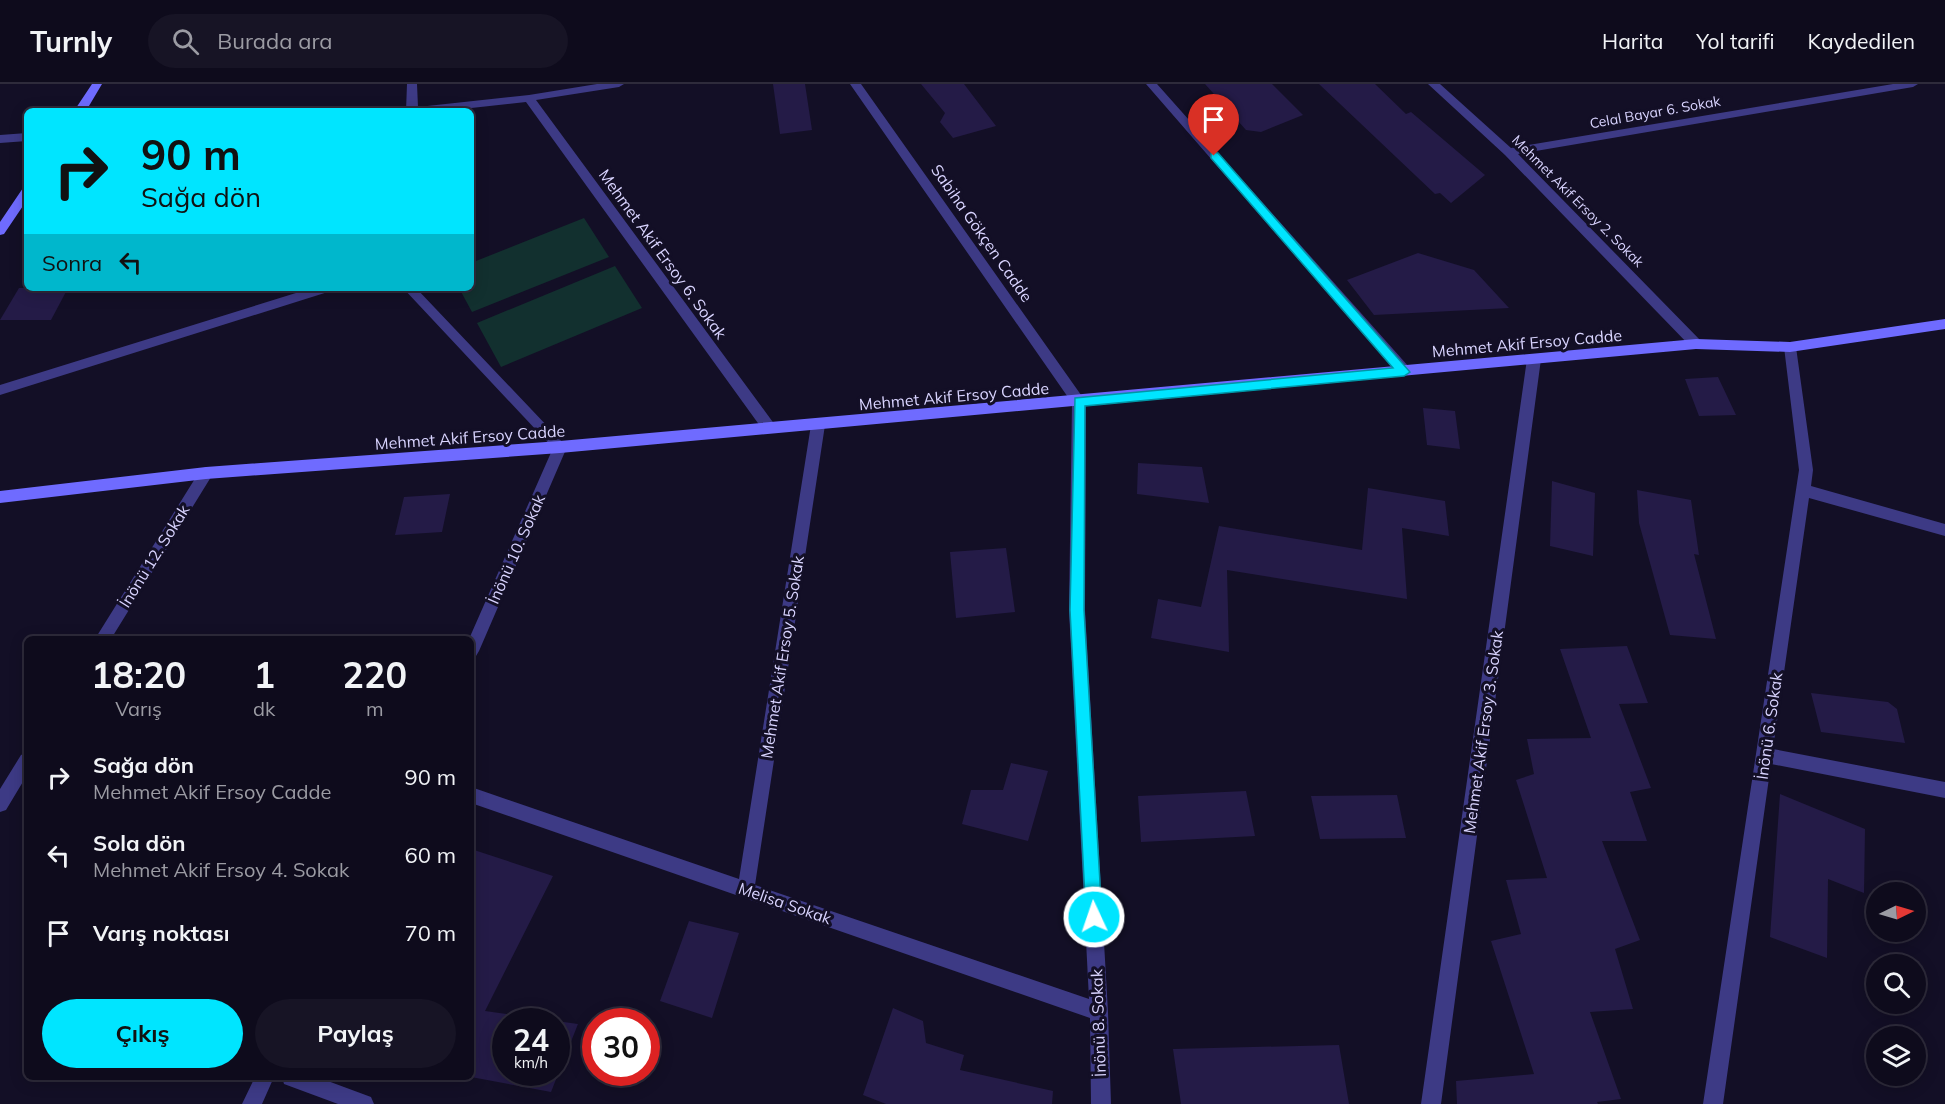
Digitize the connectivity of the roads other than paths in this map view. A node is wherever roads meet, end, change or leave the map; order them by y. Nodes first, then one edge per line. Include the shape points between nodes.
1 (97, 84) edge
2 (412, 84) edge
3 (619, 84) edge
4 (1151, 84) edge
5 (1433, 84) edge
6 (1913, 84) edge
7 (859, 85) edge
8 (530, 98) junction
9 (82, 108) edge
10 (413, 108) edge
11 (440, 108) edge
12 (24, 137) edge
13 (0, 139) edge
14 (1509, 152) junction
15 (24, 195) edge
16 (0, 231) edge
17 (317, 291) edge
18 (412, 291) edge
19 (1945, 324) edge
20 (1696, 344) junction
21 (1790, 347) junction
22 (1534, 359) junction
23 (1404, 372) junction
24 (0, 390) edge
25 (1079, 402) junction
26 (818, 425) junction
27 (770, 429) junction
28 (560, 447) junction
29 (206, 473) junction
30 (1803, 490) junction
31 (0, 497) edge
32 (1945, 530) edge
33 (105, 636) edge
34 (474, 644) edge
35 (1764, 755) junction
36 (24, 765) edge
37 (1945, 790) edge
38 (474, 796) edge
39 (0, 804) edge
40 (746, 890) junction
41 (1099, 1012) junction
42 (264, 1080) edge
43 (299, 1080) edge
44 (252, 1104) edge
45 (364, 1104) edge
46 (1101, 1104) edge
47 (1431, 1104) edge
48 (1713, 1104) edge

1 - 9 street
2 - 10 street
3 - 8 street
4 - 23 street
5 - 14 street, Mehmet Akif Ersoy 2. Sokak
6 - 14 street, Celal Bayar 6. Sokak
7 - 25 street, Sabiha Gökçen Cadde
8 - 11 street
8 - 27 street, Mehmet Akif Ersoy 6. Sokak
12 - 13 street
14 - 20 street, Mehmet Akif Ersoy 2. Sokak
15 - 16 street
17 - 24 street
18 - 28 street
19 - 21 street, Mehmet Akif Ersoy Cadde
20 - 21 street, Mehmet Akif Ersoy Cadde
20 - 22 street, Mehmet Akif Ersoy Cadde
21 - 30 street, İnönü 6. Sokak via 1806,470
22 - 23 street, Mehmet Akif Ersoy Cadde
22 - 47 street, Mehmet Akif Ersoy 3. Sokak
23 - 25 street, Mehmet Akif Ersoy Cadde
25 - 26 street, Mehmet Akif Ersoy Cadde
25 - 41 street, İnönü 8. Sokak via 1077,610
26 - 27 street, Mehmet Akif Ersoy Cadde
26 - 40 street, Mehmet Akif Ersoy 5. Sokak
27 - 28 street, Mehmet Akif Ersoy Cadde
28 - 29 street, Mehmet Akif Ersoy Cadde
28 - 34 street, İnönü 10. Sokak
29 - 31 street, Mehmet Akif Ersoy Cadde
29 - 33 street, İnönü 12. Sokak
30 - 32 street
30 - 35 street, İnönü 6. Sokak
35 - 37 street
35 - 48 street, İnönü 6. Sokak
36 - 39 street
38 - 40 street, Melisa Sokak
40 - 41 street, Melisa Sokak
41 - 46 street, İnönü 8. Sokak
42 - 44 street
43 - 45 street

